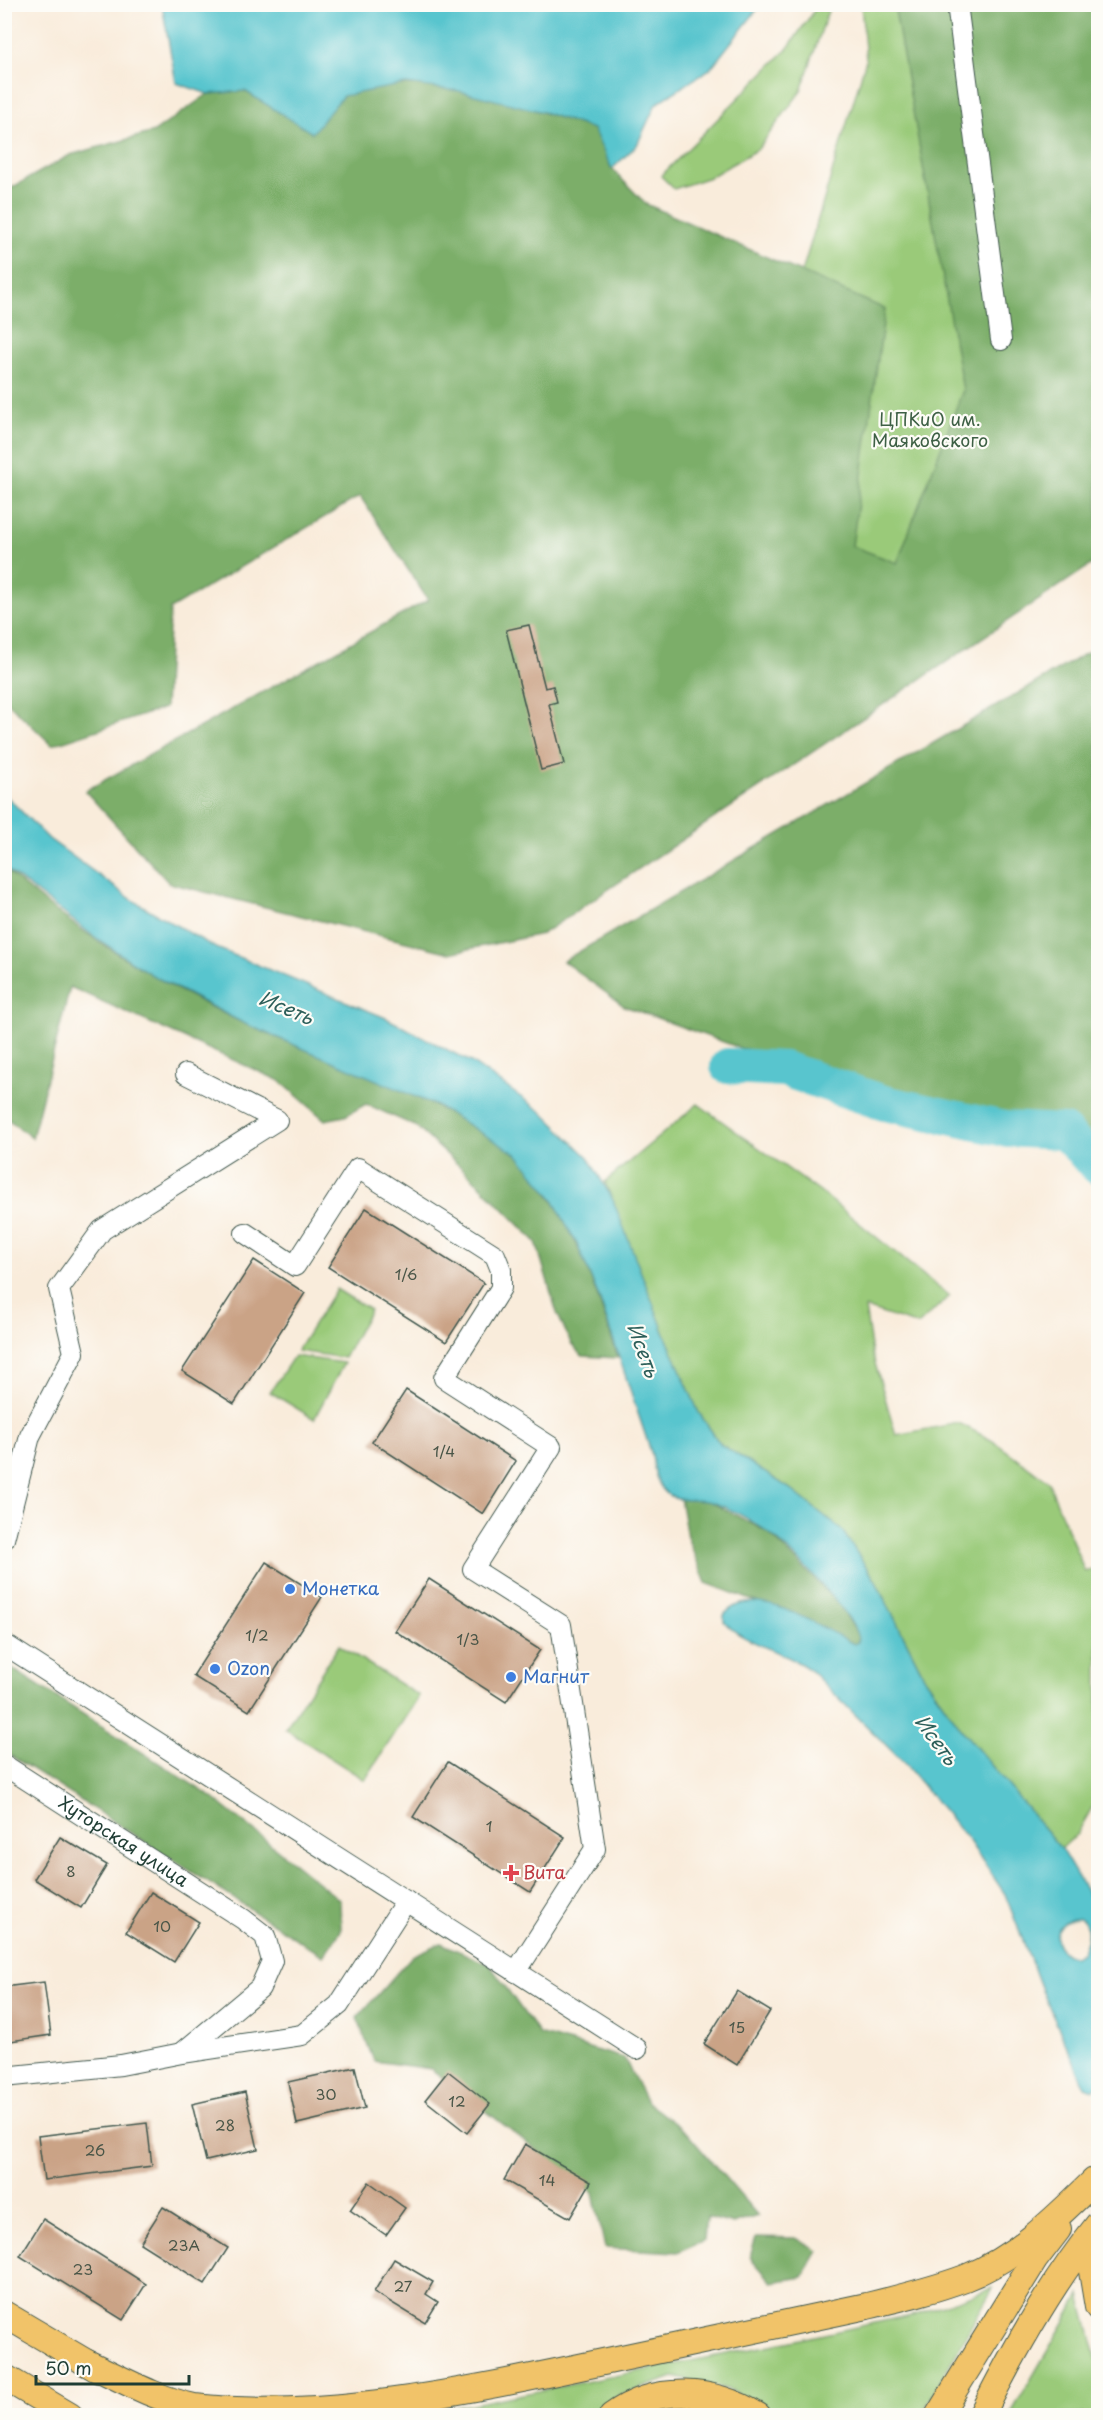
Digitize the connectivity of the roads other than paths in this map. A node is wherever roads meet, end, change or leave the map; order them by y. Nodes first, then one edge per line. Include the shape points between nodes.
1 (957, 4) edge
2 (1001, 340) dead end
3 (186, 1074) dead end
4 (245, 1233) dead end
5 (4, 1539) edge
6 (4, 1644) edge
7 (4, 1765) edge
8 (406, 1901) junction
9 (516, 1972) junction
10 (637, 2049) dead end
11 (182, 2053) junction
12 (4, 2077) edge
13 (1096, 2179) edge
14 (1098, 2225) edge
15 (1098, 2235) edge
16 (1098, 2307) edge
17 (4, 2314) edge
18 (85, 2362) junction
19 (4, 2377) edge
20 (70, 2415) edge
21 (174, 2415) edge
22 (612, 2415) edge
23 (758, 2415) edge
24 (938, 2415) edge
25 (981, 2415) edge

1 - 2 street
3 - 5 street via 278,1120 102,1230 59,1289 74,1353 30,1436
4 - 9 street via 295,1266 358,1168 495,1255 501,1270 501,1288 444,1378 551,1447 473,1569 561,1625 595,1849
6 - 8 street
7 - 11 street, Хуторская улица via 265,1936 272,1961 260,1988
8 - 9 street
8 - 11 street via 339,2005 302,2035
9 - 10 street
11 - 12 street via 121,2065
13 - 18 main road via 1035,2236 1008,2256 967,2277 855,2308 424,2400 294,2414 242,2413 193,2407 152,2394
13 - 24 main road via 1035,2259
14 - 25 main road via 1048,2298
15 - 16 main road via 1092,2271
17 - 18 main road
18 - 21 main road
19 - 20 main road
22 - 23 main road via 644,2398 687,2392 710,2396

